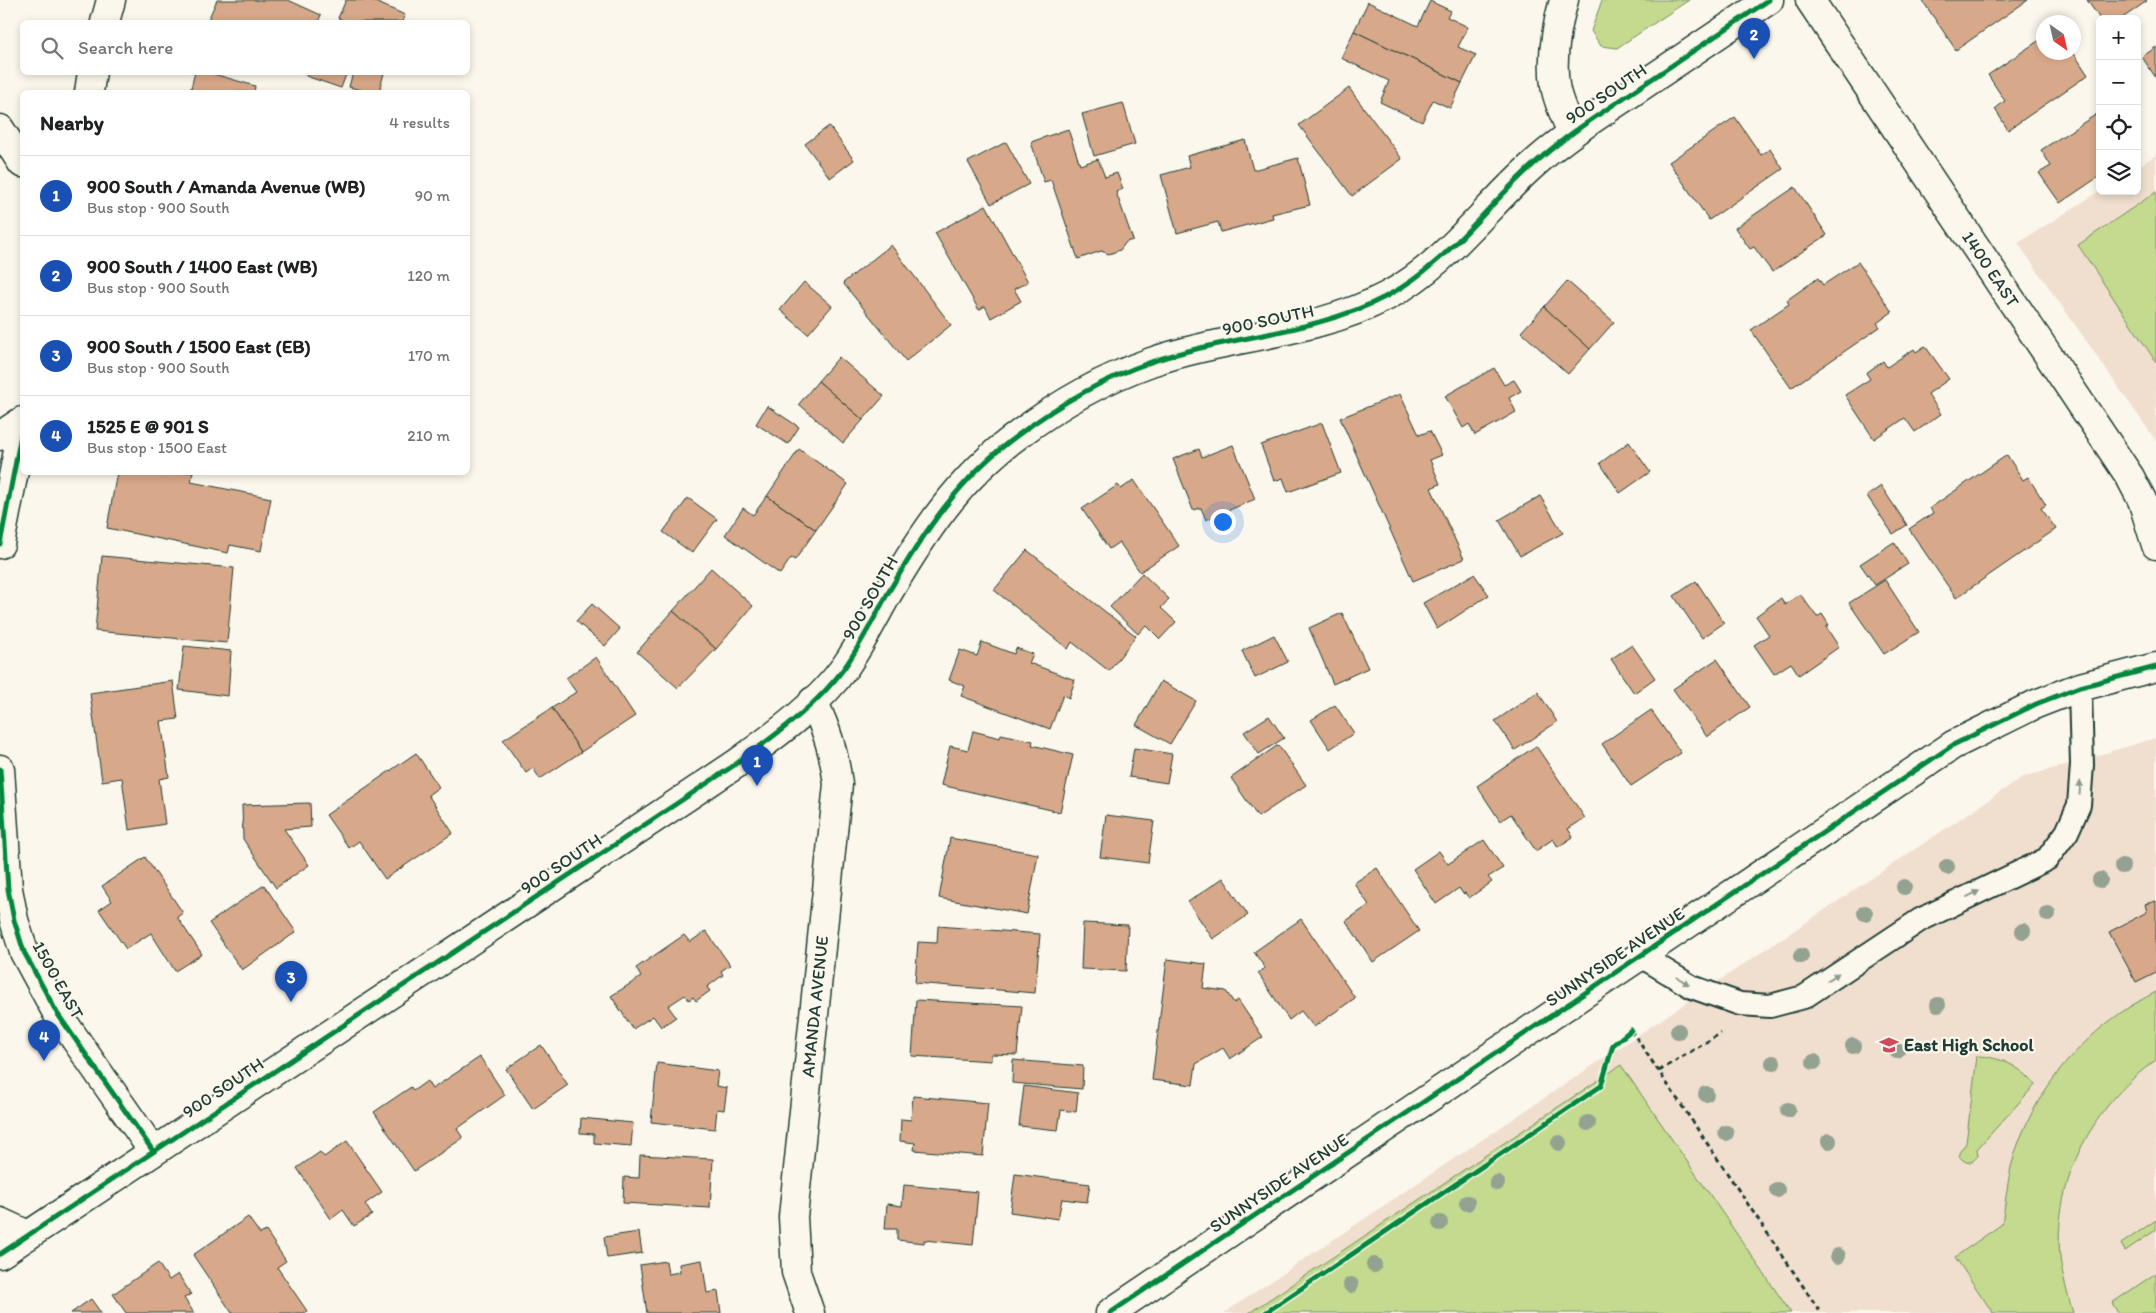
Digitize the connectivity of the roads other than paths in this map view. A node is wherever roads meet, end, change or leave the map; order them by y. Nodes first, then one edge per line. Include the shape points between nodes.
1 (111, 0) edge
2 (1564, 0) edge
3 (1769, 0) edge
4 (1810, 0) edge
5 (106, 20) edge
6 (92, 75) edge
7 (89, 90) edge
8 (0, 129) edge
9 (1572, 133) junction
10 (20, 160) edge
11 (20, 422) edge
12 (0, 436) edge
13 (20, 440) edge
14 (0, 544) edge
15 (2156, 545) edge
16 (2156, 666) edge
17 (2080, 687) junction
18 (813, 701) junction
19 (0, 768) edge
20 (1641, 956) junction
21 (153, 1151) junction
22 (0, 1222) edge
23 (28, 1235) junction
24 (0, 1254) edge
25 (810, 1313) edge
26 (1110, 1313) edge

1 - 5 street
2 - 9 street, 900 SOUTH via 1553,56 1555,87
3 - 9 street, 900 SOUTH
4 - 15 street, 1400 EAST via 2130,477 2142,500
6 - 7 street
8 - 10 street
9 - 18 street, 900 SOUTH via 1534,163 1439,259 1414,280 1386,296 1344,316 1153,362 1098,384 1015,437 976,471 941,509 843,670
11 - 12 street
13 - 14 street
16 - 17 street, SUNNYSIDE AVENUE
17 - 20 street, SUNNYSIDE AVENUE via 2036,704 1953,745
20 -> 17 lane via 1692,987 1740,1004 1770,1006 1804,997 1920,920 2047,859 2067,832 2079,805 2082,765
18 - 21 street, 900 SOUTH via 736,764
18 - 25 street, AMANDA AVENUE via 827,729 838,784 794,1217 796,1272
19 - 21 street, 1500 EAST via 8,889 24,952 57,1013
20 - 26 street, SUNNYSIDE AVENUE
21 - 23 street, 900 SOUTH
22 - 23 street
23 - 24 street, 900 SOUTH

